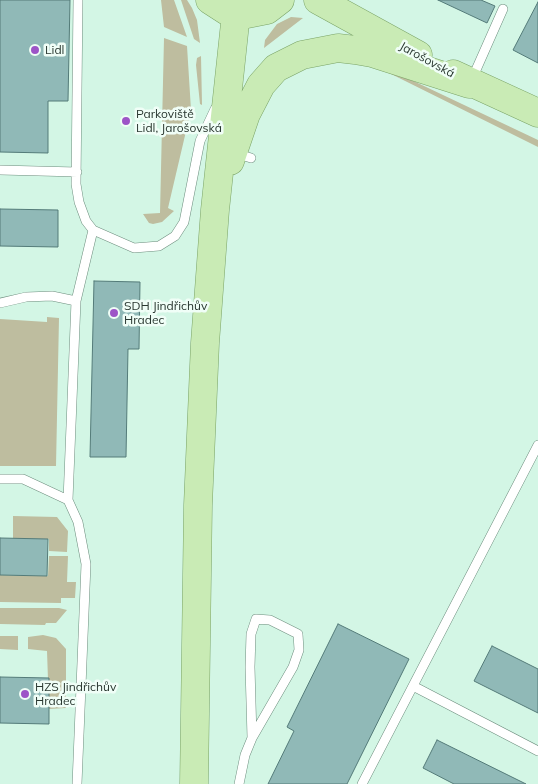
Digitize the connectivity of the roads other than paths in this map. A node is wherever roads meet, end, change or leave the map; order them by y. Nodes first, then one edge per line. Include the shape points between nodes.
1 (78, 0) edge
2 (210, 0) edge
3 (280, 0) edge
4 (318, 0) edge
5 (503, 9) dead end
6 (236, 14) junction
7 (470, 84) junction
8 (226, 87) junction
9 (538, 113) edge
10 (0, 170) edge
11 (77, 172) junction
12 (215, 210) junction
13 (93, 230) junction
14 (76, 302) junction
15 (0, 303) edge
16 (538, 445) edge
17 (0, 479) edge
18 (68, 500) junction
19 (413, 686) junction
20 (252, 738) junction
21 (538, 751) edge
22 (366, 783) edge
23 (78, 784) edge
24 (194, 784) edge
25 (239, 784) edge

1 - 11 lane
2 - 6 main road
3 - 6 main road via 257,13
4 - 7 main road, Jarošovská
5 - 7 lane
6 - 8 main road
7 - 9 main road, Jarošovská
7 - 12 main road via 355,50 338,48 302,55 276,68 261,86 246,114 242,155
8 - 12 main road
8 - 13 lane via 200,141 184,222 175,236 159,246 134,248
10 - 11 lane
11 - 13 lane via 79,202
12 - 24 main road via 198,505
13 - 14 lane
14 - 15 lane via 52,296
14 - 18 lane
16 - 19 lane
17 - 18 lane via 23,479
18 - 23 lane via 78,522 86,564
19 - 21 lane
19 - 22 lane
20 - 20 lane via 251,634 256,619 270,620 298,634 299,650
20 - 25 lane

